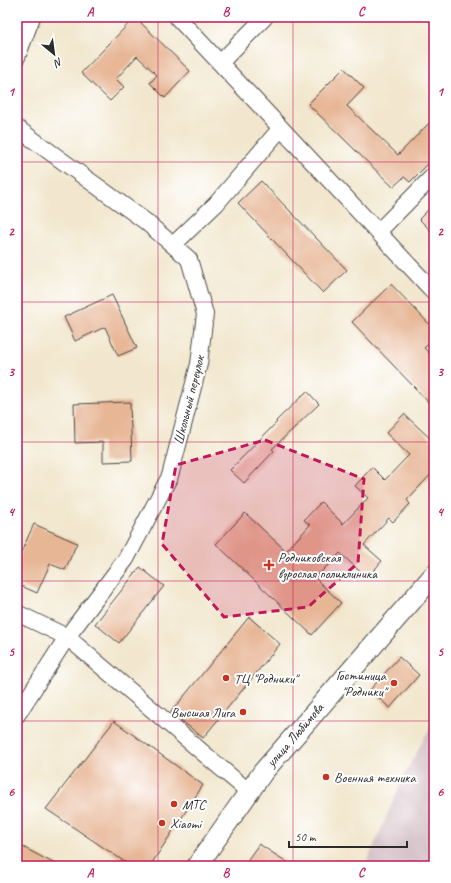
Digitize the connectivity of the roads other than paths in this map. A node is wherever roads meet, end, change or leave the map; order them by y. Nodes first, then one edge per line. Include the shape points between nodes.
1 (32, 17) edge
2 (177, 17) edge
3 (265, 17) edge
4 (17, 57) edge
5 (220, 63) junction
6 (17, 128) edge
7 (281, 128) junction
8 (434, 175) edge
9 (378, 232) junction
10 (173, 245) junction
11 (434, 292) edge
12 (434, 575) edge
13 (17, 613) edge
14 (67, 637) junction
15 (17, 715) edge
16 (249, 792) junction
17 (197, 866) edge

1 - 4 street
2 - 5 street
3 - 5 street
5 - 7 street
6 - 10 street, Школьный переулок via 145,221
7 - 9 street
7 - 10 street via 216,204
8 - 9 street
9 - 11 street
10 - 14 street, Школьный переулок via 189,259 205,314 199,364 170,476 126,559
12 - 16 main road, улица Любимова via 263,772
13 - 14 street
14 - 15 street, Школьный переулок
14 - 16 street
16 - 17 main road, улица Любимова

